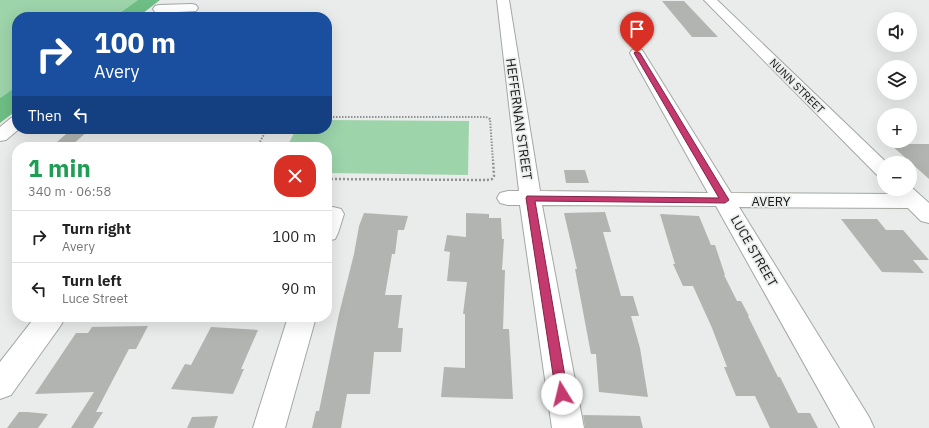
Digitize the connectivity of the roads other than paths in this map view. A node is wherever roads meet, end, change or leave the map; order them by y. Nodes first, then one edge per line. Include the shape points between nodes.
1 (170, 0) edge
2 (503, 0) edge
3 (710, 0) edge
4 (197, 4) edge
5 (159, 9) junction
6 (155, 12) edge
7 (188, 12) edge
8 (637, 53) dead end
9 (12, 126) edge
10 (0, 136) edge
11 (877, 165) edge
12 (877, 196) edge
13 (909, 196) edge
14 (508, 198) dead end
15 (530, 198) junction
16 (725, 200) junction
17 (929, 216) edge
18 (47, 322) edge
19 (301, 322) edge
20 (0, 385) edge
21 (269, 428) edge
22 (568, 428) edge
23 (858, 428) edge

1 - 5 street
2 - 15 street, HEFFERNAN STREET
3 - 11 street, NUNN STREET
4 - 5 street
4 - 7 street
5 - 6 street
8 - 16 street, LUCE STREET
9 - 10 street
12 - 16 street, AVERY
13 - 17 street
14 - 15 street, AVERY
15 - 16 street, AVERY
15 - 22 street, HEFFERNAN STREET
16 - 23 street, LUCE STREET
18 - 20 street
19 - 21 street

